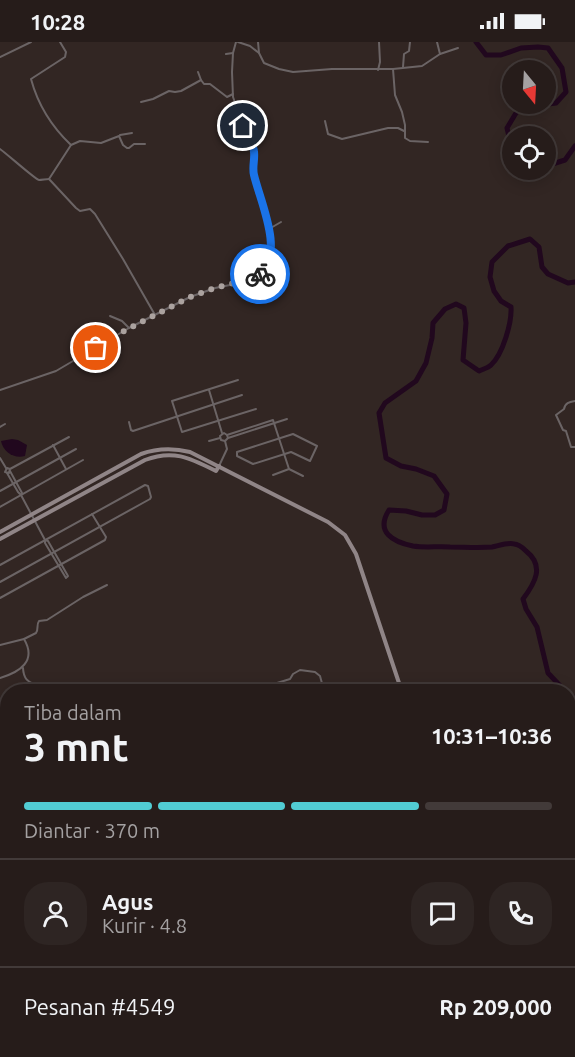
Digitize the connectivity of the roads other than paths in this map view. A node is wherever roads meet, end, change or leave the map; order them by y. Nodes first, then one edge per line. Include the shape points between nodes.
1 (20, 42) edge
2 (31, 42) edge
3 (60, 42) edge
4 (237, 42) edge
5 (258, 42) edge
6 (379, 42) edge
7 (410, 42) edge
8 (437, 42) edge
9 (22, 47) junction
10 (458, 48) dead end
11 (233, 53) junction
12 (259, 53) junction
13 (226, 54) dead end
14 (440, 54) junction
15 (0, 57) edge
16 (403, 67) junction
17 (393, 69) junction
18 (378, 70) junction
19 (198, 72) dead end
20 (201, 80) junction
21 (233, 94) junction
22 (141, 102) dead end
23 (325, 121) dead end
24 (243, 126) junction
25 (228, 129) dead end
26 (404, 131) junction
27 (132, 133) dead end
28 (119, 135) junction
29 (428, 141) dead end
30 (145, 144) dead end
31 (71, 145) junction
32 (0, 149) edge
33 (49, 178) junction
34 (281, 222) dead end
35 (269, 229) junction
36 (268, 262) junction
37 (288, 270) dead end
38 (155, 315) junction
39 (110, 316) dead end
40 (129, 328) junction
41 (238, 380) dead end
42 (0, 390) edge
43 (208, 390) junction
44 (242, 395) dead end
45 (575, 401) edge
46 (213, 405) junction
47 (256, 409) dead end
48 (177, 417) junction
49 (287, 419) dead end
50 (219, 421) junction
51 (129, 422) dead end
52 (274, 423) junction
53 (5, 424) dead end
54 (0, 427) edge
55 (222, 433) junction
56 (69, 436) dead end
57 (220, 438) junction
58 (227, 438) junction
59 (279, 439) junction
60 (209, 441) dead end
61 (53, 445) junction
62 (575, 447) edge
63 (76, 449) dead end
64 (284, 454) junction
65 (1, 458) edge
66 (60, 458) junction
67 (83, 460) dead end
68 (219, 466) junction
69 (289, 469) junction
70 (67, 470) junction
71 (8, 471) junction
72 (0, 474) edge
73 (273, 475) dead end
74 (303, 476) dead end
75 (15, 483) junction
76 (0, 491) edge
77 (21, 495) junction
78 (0, 507) edge
79 (92, 514) junction
80 (31, 515) junction
81 (34, 520) junction
82 (100, 527) junction
83 (0, 532) edge
84 (0, 539) edge
85 (45, 540) junction
86 (53, 553) junction
87 (60, 565) junction
88 (0, 566) edge
89 (64, 579) dead end
90 (0, 582) edge
91 (107, 585) dead end
92 (0, 598) edge
93 (24, 639) junction
94 (0, 645) edge
95 (23, 668) junction
96 (0, 678) edge
97 (34, 684) edge
98 (277, 684) edge
99 (293, 684) dead end
100 (303, 684) edge
101 (322, 684) edge
102 (399, 684) edge

1 - 9 street
2 - 9 street
3 - 31 street via 65,57 31,79 36,98 56,130
4 - 11 street
4 - 12 street
5 - 12 street
6 - 18 street
7 - 16 street
8 - 14 street
9 - 15 street
10 - 14 street
11 - 13 street
11 - 21 street
12 - 18 street via 265,64 290,72
14 - 16 street via 422,66
16 - 17 street
17 - 18 street
17 - 26 street
19 - 20 street
20 - 21 street via 227,97
20 - 22 street via 181,91 169,91
21 - 24 street
23 - 26 street via 327,133 342,139 385,129
24 - 25 street
24 - 35 street via 254,148 254,175
26 - 29 street via 407,140
27 - 28 street
28 - 30 street via 127,148
28 - 31 street via 101,143 80,141
31 - 33 street
32 - 33 street via 35,179
33 - 38 street via 76,208 95,213
34 - 35 street
35 - 36 street
36 - 37 street via 286,264
36 - 38 street via 266,269 255,277 197,294
38 - 40 street
39 - 40 street
40 - 42 street via 57,371
41 - 43 street
43 - 46 street
43 - 48 street via 172,401
44 - 46 street
45 - 62 street via 556,415 571,447
46 - 48 street
46 - 50 street
47 - 50 street
48 - 50 street via 183,432
48 - 51 street via 133,431
49 - 52 street
50 - 55 street
52 - 58 street
52 - 59 street
53 - 54 street
55 - 57 street
55 - 58 street
56 - 61 street
57 - 58 street
57 - 60 street
58 - 68 street via 227,449
59 - 64 street
59 - 64 street via 293,434 317,446 310,461 291,452
59 - 64 street via 236,454 253,464
61 - 66 street
61 - 71 street
63 - 66 street
64 - 69 street
65 - 71 street
66 - 70 street
66 - 75 street
67 - 70 street
68 - 80 street via 181,450 151,451
68 - 81 street via 216,471 180,456 153,457
68 - 102 street via 321,518 345,535 356,554
69 - 73 street
69 - 74 street
70 - 77 street
71 - 72 street
71 - 75 street
75 - 76 street
75 - 77 street
77 - 78 street
77 - 80 street
79 - 82 street
79 - 82 street via 146,485 151,498
79 - 85 street
80 - 81 street
80 - 83 street
81 - 84 street
81 - 85 street
82 - 86 street
82 - 87 street via 105,540
85 - 86 street
85 - 88 street
86 - 87 street
86 - 90 street
87 - 89 street via 68,576
87 - 92 street
91 - 93 street via 39,621 38,631
93 - 94 street
93 - 95 street via 28,656
95 - 96 street
95 - 97 street via 26,679
98 - 101 street via 301,670 315,672
99 - 100 street

